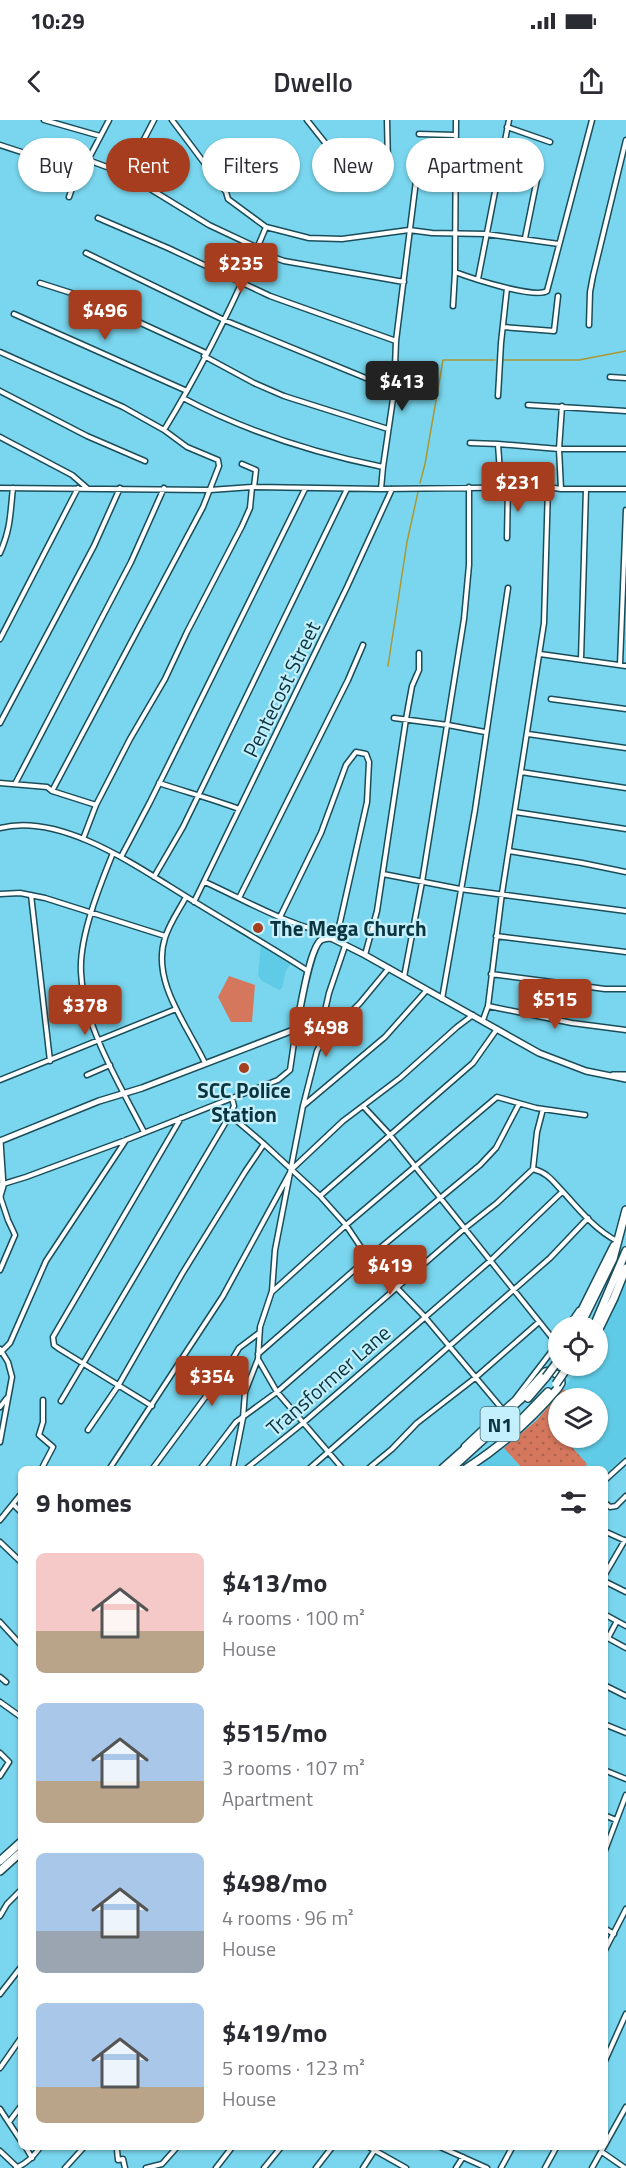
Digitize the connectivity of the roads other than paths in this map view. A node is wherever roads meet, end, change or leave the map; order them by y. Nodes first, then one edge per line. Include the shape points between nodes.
1 (44, 120) edge
2 (109, 120) edge
3 (154, 120) edge
4 (172, 120) edge
5 (306, 120) edge
6 (387, 120) edge
7 (456, 120) edge
8 (509, 120) edge
9 (592, 120) edge
10 (507, 127) junction
11 (419, 134) dead end
12 (455, 135) junction
13 (100, 136) junction
14 (145, 138) edge
15 (321, 138) edge
16 (387, 138) edge
17 (455, 138) edge
18 (505, 138) edge
19 (626, 140) edge
20 (550, 142) dead end
21 (0, 145) edge
22 (94, 148) edge
23 (18, 151) edge
24 (71, 192) edge
25 (155, 192) edge
26 (415, 192) edge
27 (454, 192) edge
28 (495, 192) edge
29 (534, 192) edge
30 (69, 197) dead end
31 (98, 218) dead end
32 (266, 227) junction
33 (409, 230) junction
34 (456, 234) junction
35 (486, 234) junction
36 (525, 238) junction
37 (559, 244) junction
38 (257, 249) junction
39 (86, 253) dead end
40 (455, 272) junction
41 (478, 279) junction
42 (241, 282) junction
43 (404, 282) junction
44 (40, 283) dead end
45 (507, 288) junction
46 (558, 296) dead end
47 (453, 306) dead end
48 (14, 314) dead end
49 (224, 320) junction
50 (589, 325) dead end
51 (502, 327) junction
52 (396, 341) junction
53 (2, 353) edge
54 (205, 354) junction
55 (0, 362) edge
56 (610, 377) dead end
57 (626, 378) edge
58 (0, 391) edge
59 (187, 391) junction
60 (394, 392) junction
61 (498, 396) dead end
62 (183, 398) junction
63 (528, 405) dead end
64 (562, 406) junction
65 (626, 411) edge
66 (388, 429) junction
67 (164, 430) junction
68 (0, 437) edge
69 (470, 443) dead end
70 (498, 444) junction
71 (559, 449) junction
72 (626, 449) edge
73 (146, 461) dead end
74 (242, 464) dead end
75 (382, 467) junction
76 (0, 482) edge
77 (253, 487) junction
78 (469, 487) junction
79 (501, 487) junction
80 (508, 487) junction
81 (548, 487) junction
82 (2, 488) edge
83 (13, 488) junction
84 (78, 488) junction
85 (87, 488) junction
86 (120, 488) junction
87 (164, 488) junction
88 (305, 489) junction
89 (347, 489) junction
90 (381, 489) junction
91 (392, 489) junction
92 (561, 489) junction
93 (586, 489) junction
94 (626, 489) edge
95 (210, 490) junction
96 (626, 510) edge
97 (507, 538) dead end
98 (0, 553) edge
99 (508, 588) dead end
100 (0, 639) edge
101 (363, 645) dead end
102 (419, 652) dead end
103 (540, 654) junction
104 (580, 659) junction
105 (623, 665) edge
106 (551, 699) dead end
107 (626, 710) edge
108 (394, 718) dead end
109 (406, 719) junction
110 (0, 723) edge
111 (448, 725) junction
112 (486, 732) junction
113 (528, 734) junction
114 (626, 748) edge
115 (521, 772) junction
116 (0, 783) edge
117 (159, 783) junction
118 (15, 784) junction
119 (626, 788) edge
120 (52, 791) junction
121 (197, 796) junction
122 (96, 805) junction
123 (239, 809) junction
124 (515, 812) junction
125 (0, 828) edge
126 (626, 829) edge
127 (83, 839) junction
128 (509, 851) junction
129 (113, 853) junction
130 (120, 857) junction
131 (626, 872) edge
132 (383, 874) junction
133 (154, 877) junction
134 (205, 882) junction
135 (422, 882) junction
136 (460, 889) junction
137 (502, 893) junction
138 (0, 894) edge
139 (31, 895) junction
140 (186, 897) junction
141 (239, 898) junction
142 (194, 902) junction
143 (626, 911) edge
144 (92, 913) junction
145 (280, 917) junction
146 (165, 936) junction
147 (496, 936) junction
148 (337, 938) junction
149 (345, 946) junction
150 (626, 952) edge
151 (365, 955) junction
152 (389, 968) junction
153 (308, 971) junction
154 (491, 974) junction
155 (404, 978) junction
156 (626, 989) edge
157 (426, 991) junction
158 (442, 999) junction
159 (488, 1006) junction
160 (176, 1010) junction
161 (474, 1015) junction
162 (483, 1020) junction
163 (296, 1029) junction
164 (497, 1029) junction
165 (626, 1030) edge
166 (99, 1042) junction
167 (322, 1042) junction
168 (50, 1061) junction
169 (204, 1063) junction
170 (110, 1065) junction
171 (87, 1075) dead end
172 (626, 1077) edge
173 (0, 1080) edge
174 (124, 1093) junction
175 (232, 1098) junction
176 (519, 1104) junction
177 (303, 1106) junction
178 (363, 1106) junction
179 (543, 1109) junction
180 (585, 1114) dead end
181 (230, 1115) junction
182 (181, 1118) junction
183 (144, 1132) junction
184 (390, 1135) junction
185 (0, 1140) edge
186 (126, 1140) junction
187 (264, 1144) junction
188 (415, 1167) junction
189 (292, 1168) junction
190 (532, 1169) junction
191 (1, 1185) edge
192 (562, 1192) junction
193 (0, 1196) edge
194 (320, 1196) junction
195 (440, 1199) junction
196 (626, 1210) edge
197 (588, 1218) junction
198 (346, 1226) junction
199 (464, 1228) junction
200 (618, 1242) junction
201 (626, 1251) edge
202 (368, 1258) junction
203 (490, 1261) junction
204 (606, 1263) junction
205 (626, 1268) edge
206 (0, 1270) edge
207 (398, 1288) junction
208 (515, 1290) junction
209 (272, 1291) junction
210 (424, 1316) junction
211 (574, 1316) edge
212 (579, 1316) edge
213 (585, 1316) edge
214 (598, 1316) edge
215 (606, 1316) edge
216 (540, 1322) junction
217 (259, 1333) junction
218 (548, 1333) edge
219 (448, 1347) junction
220 (1, 1351) edge
221 (258, 1357) junction
222 (548, 1358) edge
223 (82, 1365) junction
224 (548, 1374) edge
225 (561, 1376) edge
226 (475, 1378) junction
227 (118, 1386) junction
228 (278, 1392) junction
229 (9, 1396) junction
230 (43, 1400) dead end
231 (61, 1401) dead end
232 (152, 1406) junction
233 (0, 1407) edge
234 (503, 1410) junction
235 (243, 1418) junction
236 (303, 1423) junction
237 (88, 1430) dead end
238 (0, 1442) edge
239 (329, 1453) junction
240 (460, 1453) junction
241 (626, 1461) edge
242 (43, 1466) edge
243 (111, 1466) edge
244 (154, 1466) edge
245 (203, 1466) edge
246 (233, 1466) edge
247 (249, 1466) edge
248 (313, 1466) edge
249 (340, 1466) edge
250 (371, 1466) edge
251 (445, 1466) edge
252 (454, 1466) edge
253 (469, 1466) edge
254 (470, 1466) edge
255 (608, 1477) edge
256 (626, 1496) edge
257 (18, 1498) edge
258 (13, 1504) junction
259 (608, 1505) edge
260 (18, 1509) edge
261 (0, 1520) edge
262 (608, 1533) edge
263 (625, 1541) edge
264 (0, 1542) edge
265 (18, 1559) edge
266 (608, 1569) edge
267 (608, 1583) edge
268 (626, 1592) edge
269 (608, 1616) edge
270 (617, 1621) junction
271 (0, 1622) edge
272 (626, 1626) edge
273 (4, 1627) junction
274 (0, 1631) edge
275 (608, 1634) edge
276 (608, 1638) edge
277 (18, 1642) edge
278 (626, 1648) edge
279 (0, 1677) edge
280 (6, 1682) dead end
281 (608, 1687) edge
282 (626, 1696) edge
283 (0, 1702) edge
284 (18, 1715) edge
285 (608, 1726) edge
286 (626, 1733) edge
287 (0, 1753) edge
288 (608, 1772) edge
289 (0, 1776) edge
290 (626, 1779) edge
291 (626, 1795) edge
292 (608, 1817) edge
293 (616, 1820) junction
294 (608, 1842) edge
295 (18, 1845) edge
296 (18, 1856) edge
297 (0, 1861) edge
298 (0, 1871) edge
299 (18, 1893) edge
300 (626, 1909) edge
301 (0, 1916) edge
302 (608, 1930) edge
303 (614, 1934) junction
304 (608, 1945) edge
305 (18, 1971) edge
306 (0, 1994) edge
307 (626, 2014) edge
308 (18, 2042) edge
309 (608, 2054) edge
310 (0, 2068) edge
311 (626, 2107) edge
312 (0, 2109) edge
313 (18, 2110) edge
314 (9, 2122) junction
315 (18, 2136) edge
316 (608, 2141) edge
317 (27, 2150) edge
318 (38, 2150) edge
319 (81, 2150) edge
320 (117, 2150) dead end
321 (174, 2150) edge
322 (230, 2150) edge
323 (279, 2150) edge
324 (330, 2150) edge
325 (447, 2150) edge
326 (511, 2150) edge
327 (555, 2150) edge
328 (0, 2151) edge
329 (374, 2151) joint
330 (602, 2152) joint
331 (463, 2157) junction
332 (32, 2158) junction
333 (156, 2167) edge
334 (17, 2168) edge
335 (65, 2168) edge
336 (125, 2168) edge
337 (146, 2168) edge
338 (216, 2168) edge
339 (264, 2168) edge
340 (316, 2168) edge
341 (363, 2168) edge
342 (406, 2168) edge
343 (456, 2168) edge
344 (487, 2168) edge
345 (501, 2168) edge
346 (545, 2168) edge
347 (592, 2168) edge
348 (624, 2168) edge

1 - 13 street
2 - 13 street
3 - 14 street
4 - 32 street via 228,199
5 - 15 street
6 - 16 street
7 - 12 street
8 - 10 street
9 - 37 street
10 - 18 street
10 - 20 street
11 - 12 street
12 - 17 street
13 - 22 street
19 - 50 street via 593,276
21 - 23 street
24 - 30 street
25 - 38 street
26 - 33 street
27 - 34 street
28 - 35 street
29 - 36 street
31 - 42 street
32 - 33 street via 300,237 342,239
32 - 38 street
33 - 34 street
33 - 43 street
34 - 35 street
34 - 40 street
35 - 36 street
35 - 41 street
36 - 37 street
37 - 45 street via 544,293
38 - 42 street
38 - 43 street via 285,261
39 - 49 street
40 - 41 street
40 - 47 street
41 - 45 street
42 - 49 street
42 - 52 street
43 - 52 street
44 - 54 street via 92,300
45 - 51 street
46 - 51 street via 554,331
48 - 59 street
49 - 54 street
49 - 60 street
51 - 61 street
52 - 60 street
53 - 55 street
53 - 67 street via 123,407
54 - 59 street
54 - 66 street via 284,396
56 - 57 street
58 - 73 street
59 - 62 street
60 - 66 street
62 - 67 street
62 - 75 street via 212,413 321,453
63 - 64 street
64 - 65 street
64 - 71 street
66 - 75 street
67 - 95 street via 187,447 218,460
68 - 85 street via 72,475
69 - 70 street
70 - 71 street
70 - 79 street
71 - 72 street
71 - 92 street
74 - 77 street via 256,470
75 - 90 street
76 - 82 street
77 - 88 street
77 - 95 street
77 - 122 street via 242,526
78 - 79 street
78 - 91 street
78 - 111 street via 468,582
79 - 80 street
80 - 81 street
80 - 97 street
81 - 92 street
81 - 103 street via 546,595
82 - 83 street
83 - 84 street
83 - 98 street via 11,521
84 - 85 street
84 - 100 street
85 - 86 street
86 - 87 street
86 - 110 street via 94,546
87 - 95 street
87 - 118 street via 131,562
88 - 89 street
88 - 117 street
89 - 90 street
89 - 121 street
90 - 91 street
91 - 123 street, Pentecost Street
92 - 93 street
93 - 94 street
93 - 104 street
95 - 120 street
96 - 105 street
99 - 112 street
101 - 141 street
102 - 109 street via 419,670
103 - 104 street
103 - 113 street
104 - 105 street
106 - 107 street
108 - 109 street
109 - 111 street
109 - 132 street
111 - 112 street
111 - 135 street
112 - 136 street
113 - 114 street
113 - 115 street
115 - 119 street
115 - 124 street
116 - 118 street
117 - 121 street
117 - 130 street
118 - 120 street
120 - 122 street
121 - 123 street
121 - 133 street
122 - 127 street
123 - 134 street, Pentecost Street
124 - 126 street
124 - 128 street
125 - 127 street via 29,825
127 - 129 street
128 - 131 street
128 - 137 street
129 - 130 street
129 - 144 street
130 - 133 street
132 - 135 street
132 - 151 street
133 - 140 street
134 - 141 street
134 - 142 street, Pentecost Street
135 - 136 street
135 - 155 street
136 - 137 street
136 - 158 street
137 - 143 street
137 - 147 street
138 - 139 street
139 - 144 street
139 - 168 street
140 - 142 street
140 - 146 street
141 - 145 street
142 - 153 street
144 - 146 street
144 - 166 street via 81,971 85,1000
145 - 148 street
145 - 148 street via 321,833 346,765 356,752 366,754 367,802
146 - 160 street via 162,971
147 - 150 street
147 - 154 street
148 - 149 street
148 - 153 street via 320,941
149 - 151 street
149 - 167 street via 329,993
151 - 152 street
152 - 155 street
152 - 167 street
153 - 163 street
154 - 156 street
154 - 159 street
155 - 157 street
157 - 158 street
157 - 177 street via 385,1037
158 - 161 street
159 - 162 street
159 - 165 street
160 - 166 street
160 - 169 street
161 - 162 street
161 - 178 street
162 - 164 street
163 - 169 street
163 - 175 street via 290,1070 285,1076
164 - 172 street via 563,1063
164 - 184 street via 473,1063
166 - 168 street
166 - 170 street
167 - 177 street
168 - 173 street
169 - 174 street
170 - 171 street
170 - 174 street
174 - 183 street
174 - 185 street
175 - 181 street
175 - 182 street
176 - 179 street
176 - 188 street via 497,1097
176 - 195 street via 496,1148
177 - 189 street
178 - 184 street
178 - 189 street
179 - 180 street
179 - 190 street
181 - 187 street
181 - 223 street
182 - 183 street
182 - 223 street via 53,1337 54,1345
183 - 186 street
184 - 188 street
184 - 194 street
185 - 191 street
186 - 191 street
186 - 220 street via 46,1261 10,1342
187 - 189 street
187 - 227 street via 182,1274
188 - 195 street
188 - 198 street
189 - 194 street
189 - 209 street via 275,1250
189 - 232 street via 223,1296
190 - 192 street via 550,1177
190 - 199 street
191 - 193 street
192 - 197 street
192 - 203 street, Transformer Lane
193 - 206 street via 15,1235
194 - 198 street
195 - 199 street
195 - 202 street
196 - 200 highway
197 - 200 street
197 - 208 street
198 - 202 street
198 - 209 street
199 - 203 street
199 - 207 street
200 - 204 highway
200 - 213 highway
201 - 214 highway
202 - 207 street
202 - 221 street
203 - 208 street
203 - 210 street, Transformer Lane
204 - 211 street
204 - 212 highway
205 - 215 highway
207 - 210 street
207 - 228 street
208 - 216 street
208 - 219 street
209 - 217 street
210 - 219 street
210 - 236 street, Transformer Lane
216 - 218 street
216 - 226 street
217 - 221 street
217 - 244 street via 239,1348
219 - 226 street
219 - 239 street
220 - 229 street via 12,1377
221 - 228 street
221 - 235 street via 245,1392
222 - 234 street
223 - 227 street
223 - 231 street
224 - 252 highway, N1, bridge
225 - 253 highway, N1, bridge via 517,1424
226 - 234 street
226 - 250 street via 426,1415
227 - 232 street
227 - 237 street
228 - 235 street
228 - 236 street
229 - 233 street
229 - 238 street
230 - 242 street via 44,1422 39,1435 53,1447
232 - 243 street
234 - 240 street
235 - 245 street
235 - 246 street
236 - 239 street
236 - 247 street, Transformer Lane
239 - 248 street
239 - 249 street
240 - 251 highway
240 - 254 highway via 545,1372 560,1376 558,1388 528,1419 496,1450
241 - 255 street
256 - 259 street via 613,1507
257 - 258 street
258 - 260 street
258 - 261 street
262 - 263 street
263 - 266 street
264 - 265 street
267 - 268 street
269 - 270 street
270 - 272 street
270 - 275 street
271 - 273 street
273 - 274 street
273 - 277 street
276 - 278 street
279 - 280 street
281 - 282 street
283 - 284 street
285 - 286 street
287 - 289 street via 9,1762
288 - 290 street
291 - 293 street
292 - 293 street
293 - 294 street
295 - 297 highway
296 - 298 highway
299 - 301 street
300 - 303 street
302 - 303 street
303 - 304 street
305 - 306 street
307 - 309 street
308 - 310 street
311 - 316 street
312 - 314 street
313 - 314 street
314 - 315 street
317 - 332 street
318 - 332 street
319 - 335 street
320 - 336 street via 118,2160 123,2159
321 - 333 street
322 - 338 street
323 - 339 street
324 - 340 street
325 - 331 street
326 - 345 street
327 - 346 street
328 - 334 street
329 - 341 street
329 - 342 street
330 - 347 street
330 - 348 street
331 - 343 street
331 - 344 street
332 - 334 street
333 - 337 street

